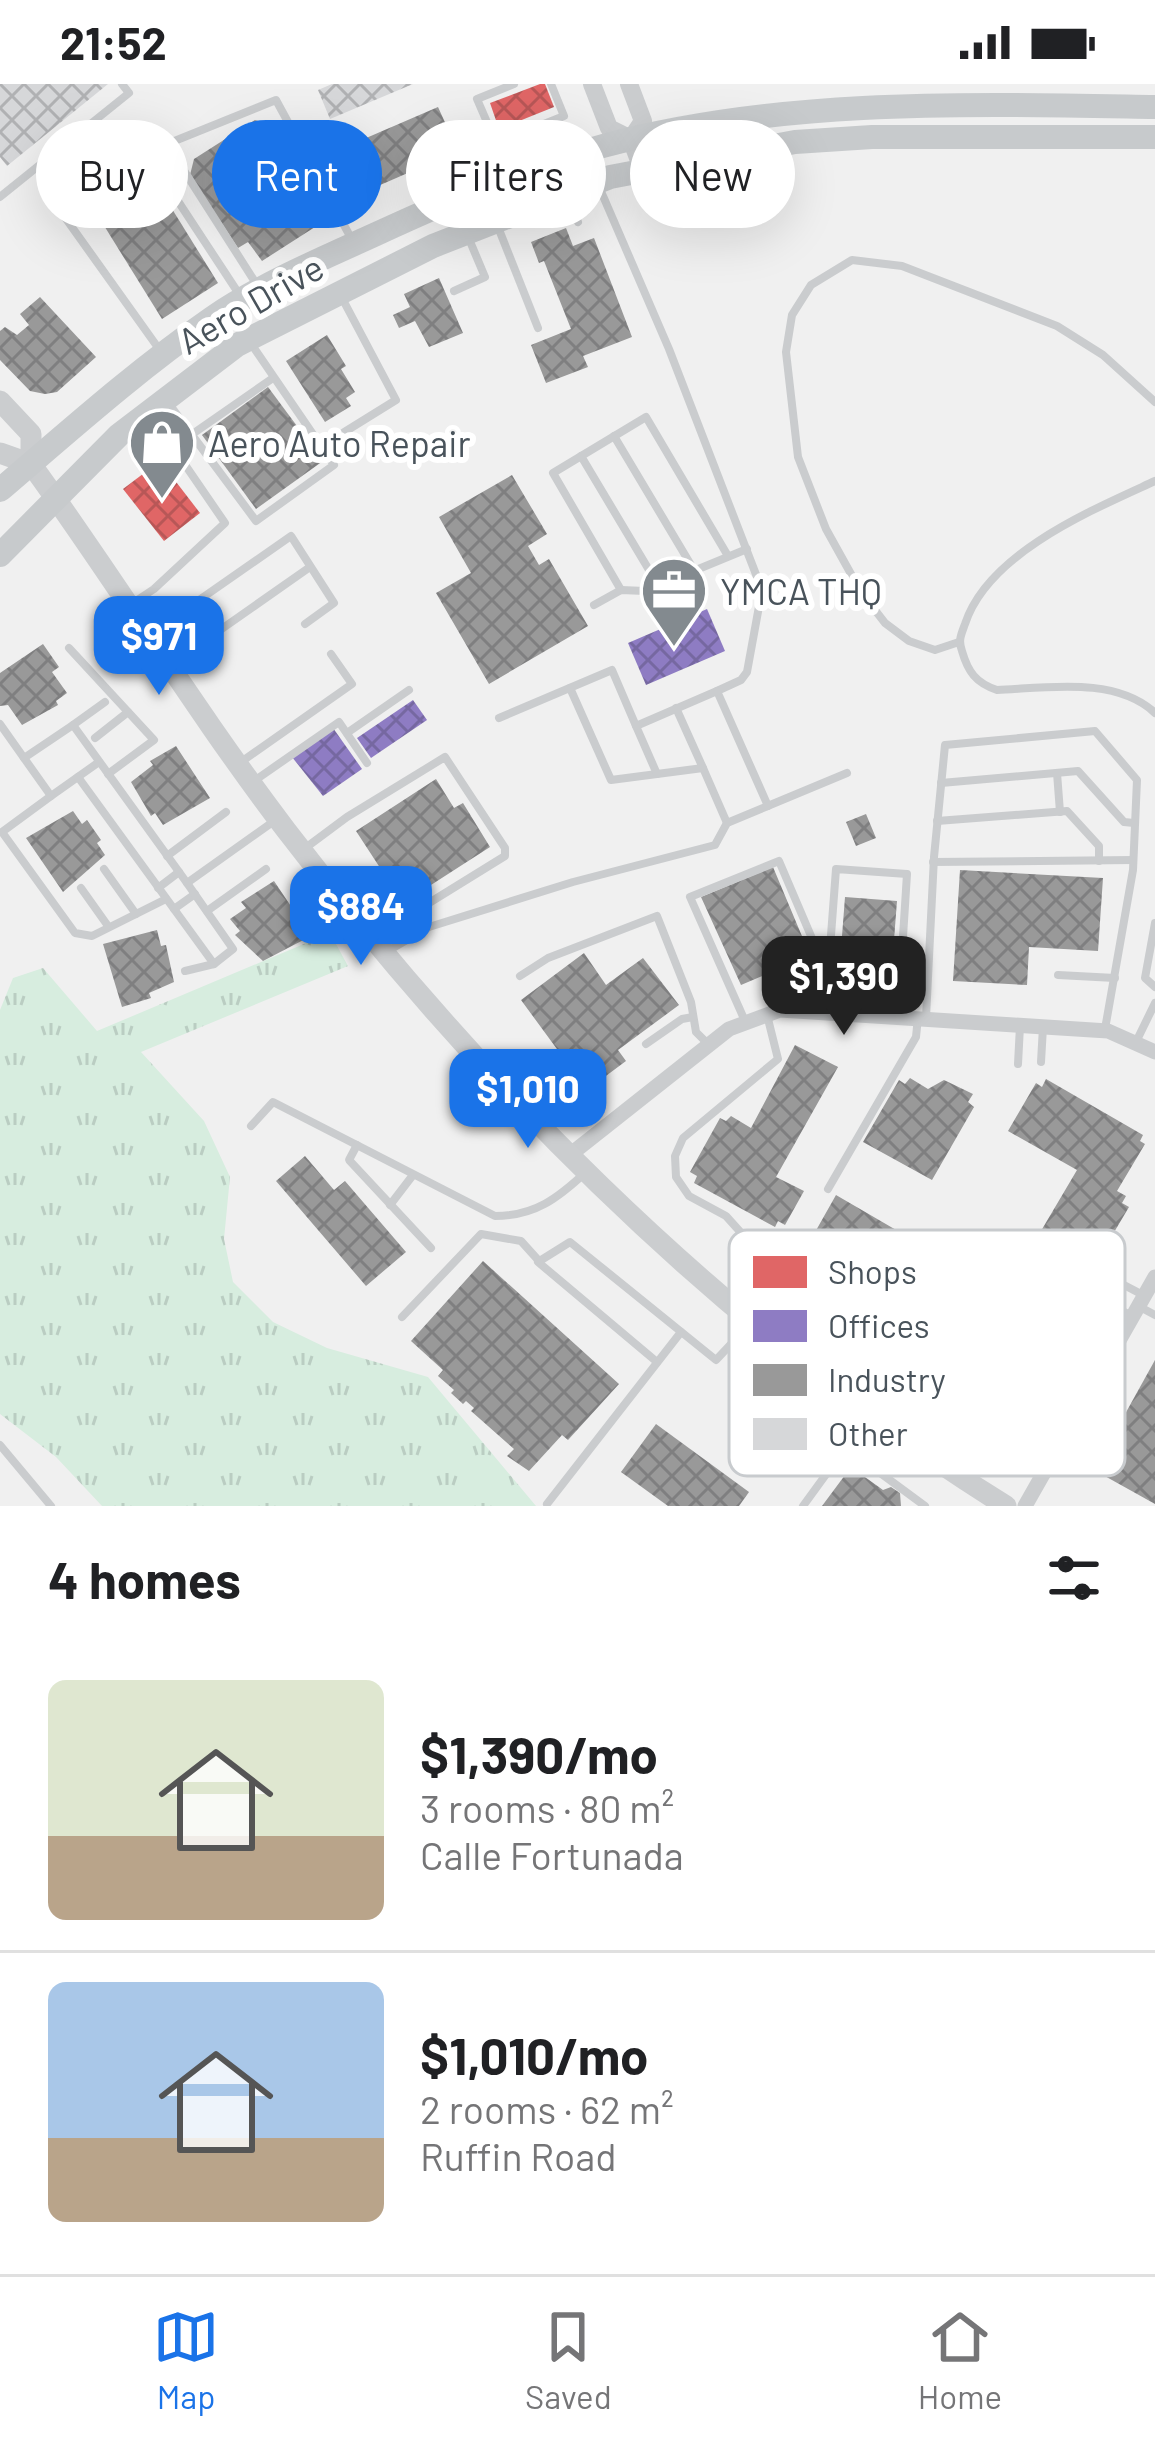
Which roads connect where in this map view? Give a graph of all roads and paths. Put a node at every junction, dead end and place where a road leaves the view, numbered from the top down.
1 (122, 84) edge
2 (514, 84) edge
3 (551, 84) edge
4 (592, 84) edge
5 (629, 84) edge
6 (1146, 99) edge
7 (486, 120) edge
8 (554, 120) edge
9 (644, 120) edge
10 (754, 120) edge
11 (960, 136) junction
12 (1155, 137) edge
13 (630, 138) edge
14 (795, 142) edge
15 (0, 197) edge
16 (606, 203) edge
17 (406, 222) edge
18 (476, 228) edge
19 (498, 228) edge
20 (467, 232) junction
21 (354, 244) junction
22 (454, 291) dead end
23 (339, 292) junction
24 (251, 295) junction
25 (538, 328) dead end
26 (249, 338) junction
27 (164, 355) junction
28 (273, 378) junction
29 (0, 400) edge
30 (1155, 402) edge
31 (157, 405) junction
32 (191, 435) junction
33 (338, 436) dead end
34 (614, 436) junction
35 (0, 453) edge
36 (581, 456) junction
37 (31, 464) junction
38 (1155, 481) edge
39 (0, 490) edge
40 (56, 498) junction
41 (747, 549) junction
42 (0, 555) edge
43 (728, 556) junction
44 (310, 567) junction
45 (694, 570) junction
46 (658, 585) junction
47 (621, 590) junction
48 (130, 605) junction
49 (594, 605) dead end
50 (305, 624) dead end
51 (209, 629) junction
52 (959, 643) junction
53 (69, 648) dead end
54 (331, 654) dead end
55 (168, 660) junction
56 (570, 688) junction
57 (409, 690) dead end
58 (717, 691) junction
59 (105, 702) dead end
60 (676, 708) junction
61 (128, 712) junction
62 (1155, 713) edge
63 (499, 718) dead end
64 (0, 724) edge
65 (73, 725) junction
66 (635, 726) junction
67 (346, 733) junction
68 (95, 738) dead end
69 (24, 758) junction
70 (99, 762) junction
71 (367, 763) dead end
72 (704, 768) junction
73 (246, 772) junction
74 (847, 773) dead end
75 (1058, 773) junction
76 (108, 774) junction
77 (657, 774) junction
78 (78, 777) junction
79 (941, 783) junction
80 (51, 796) junction
81 (768, 806) junction
82 (226, 812) dead end
83 (1060, 812) junction
84 (278, 818) junction
85 (938, 821) junction
86 (728, 823) junction
87 (1134, 823) junction
88 (1, 832) edge
89 (303, 850) junction
90 (167, 856) junction
91 (1133, 860) junction
92 (1099, 861) junction
93 (933, 862) junction
94 (104, 869) dead end
95 (266, 869) dead end
96 (179, 872) junction
97 (187, 883) junction
98 (81, 888) dead end
99 (158, 888) junction
100 (195, 894) junction
101 (166, 899) junction
102 (174, 909) junction
103 (207, 911) junction
104 (136, 914) junction
105 (1155, 923) edge
106 (108, 926) junction
107 (379, 945) junction
108 (214, 964) junction
109 (185, 971) dead end
110 (1058, 975) dead end
111 (520, 976) dead end
112 (1115, 978) junction
113 (1155, 987) edge
114 (1155, 1004) edge
115 (810, 1010) junction
116 (836, 1011) junction
117 (766, 1014) junction
118 (898, 1016) junction
119 (693, 1017) junction
120 (922, 1018) junction
121 (745, 1021) junction
122 (1020, 1025) junction
123 (1043, 1027) junction
124 (1105, 1031) junction
125 (1136, 1042) junction
126 (646, 1045) dead end
127 (709, 1045) junction
128 (1155, 1052) edge
129 (1041, 1062) dead end
130 (1018, 1064) dead end
131 (251, 1126) dead end
132 (357, 1145) junction
133 (579, 1163) junction
134 (412, 1175) junction
135 (828, 1189) dead end
136 (390, 1205) junction
137 (738, 1230) edge
138 (431, 1248) dead end
139 (539, 1262) junction
140 (1155, 1277) edge
141 (1125, 1293) edge
142 (729, 1302) edge
143 (1125, 1303) edge
144 (1138, 1306) junction
145 (1155, 1315) edge
146 (402, 1317) dead end
147 (1125, 1329) edge
148 (681, 1332) junction
149 (729, 1346) edge
150 (657, 1362) junction
151 (0, 1445) edge
152 (825, 1476) edge
153 (884, 1476) edge
154 (963, 1476) edge
155 (1042, 1476) edge
156 (547, 1504) edge
157 (51, 1506) edge
158 (803, 1506) edge
159 (925, 1506) edge
160 (1006, 1506) edge
161 (1025, 1506) edge

1 - 15 lane
2 - 7 lane
3 - 8 lane
4 - 13 street
5 - 9 street
6 - 10 main road, Aero Drive
6 - 11 main road
11 - 12 main road, Aero Drive
11 - 14 main road, Aero Drive
16 - 41 lane
17 - 21 main road, Aero Drive
18 - 20 main road, Aero Drive
19 - 25 lane
20 - 22 lane
20 - 23 main road, Aero Drive
21 - 24 main road, Aero Drive
21 - 24 lane
23 - 26 main road, Aero Drive
23 - 33 lane
24 - 27 main road, Aero Drive
24 - 27 lane
26 - 28 lane
26 - 31 main road, Aero Drive
27 - 37 main road, Aero Drive
28 - 32 lane
28 - 32 lane
29 - 37 main road
30 - 52 lane
31 - 32 lane
31 - 40 main road, Aero Drive
31 - 48 lane
34 - 36 lane
34 - 43 lane
34 - 45 lane
35 - 37 main road
36 - 46 lane
36 - 47 lane
37 - 39 main road, Aero Drive
37 - 40 main road
38 - 52 lane
40 - 42 main road, Aero Drive
40 - 48 main road
41 - 43 lane
41 - 58 lane
43 - 45 lane
44 - 50 lane
44 - 51 lane
44 - 51 lane
45 - 46 lane
46 - 47 lane
47 - 49 lane
48 - 55 main road
51 - 55 lane
52 - 62 lane
53 - 61 lane
54 - 73 lane
55 - 73 main road
56 - 63 lane
56 - 66 lane
56 - 77 lane
57 - 67 lane
58 - 60 lane
58 - 81 lane
59 - 65 lane
60 - 66 lane
60 - 72 lane
61 - 68 lane
61 - 76 lane
64 - 69 lane
65 - 69 lane
65 - 70 lane
66 - 77 lane
67 - 71 lane
67 - 73 lane
69 - 80 lane
70 - 76 lane
70 - 78 lane
72 - 77 lane
72 - 86 lane
73 - 84 main road
74 - 81 lane
75 - 79 lane
75 - 83 lane
75 - 87 lane
76 - 90 lane
78 - 80 lane
78 - 99 lane
79 - 85 lane
79 - 87 lane
80 - 88 lane
81 - 86 lane
82 - 90 lane
83 - 85 lane
83 - 92 lane
84 - 89 main road
84 - 97 lane
85 - 93 lane
86 - 107 lane
87 - 91 lane
88 - 106 lane
89 - 107 main road
89 - 107 lane
90 - 96 lane
91 - 92 lane
91 - 112 lane
92 - 93 lane
93 - 120 lane
94 - 104 lane
95 - 103 lane
96 - 97 lane
96 - 99 lane
97 - 100 lane
98 - 106 lane
99 - 101 lane
100 - 102 lane
100 - 103 lane
101 - 102 lane
101 - 104 lane
102 - 108 lane
103 - 108 lane
104 - 106 lane
105 - 113 lane
107 - 133 main road
108 - 109 lane
110 - 112 lane
111 - 119 lane
112 - 124 lane
114 - 125 lane
115 - 116 street
115 - 117 street
115 - 121 lane
116 - 118 street
116 - 118 lane
117 - 121 street
117 - 137 lane
118 - 120 street
119 - 126 lane
119 - 127 lane
120 - 122 street
120 - 135 lane
121 - 127 street
122 - 123 street
122 - 130 lane
123 - 124 street
123 - 129 lane
124 - 125 street
125 - 128 street
127 - 133 street
131 - 132 lane
132 - 134 lane
132 - 136 lane
133 - 134 lane
133 - 142 main road
134 - 136 lane
136 - 138 lane
139 - 146 lane
139 - 148 lane
139 - 150 lane
140 - 144 street
141 - 144 lane
143 - 144 lane
144 - 145 lane
144 - 147 street
148 - 149 lane
148 - 150 lane
150 - 156 lane
151 - 157 lane
152 - 158 lane
153 - 159 lane
154 - 160 main road
155 - 161 street

